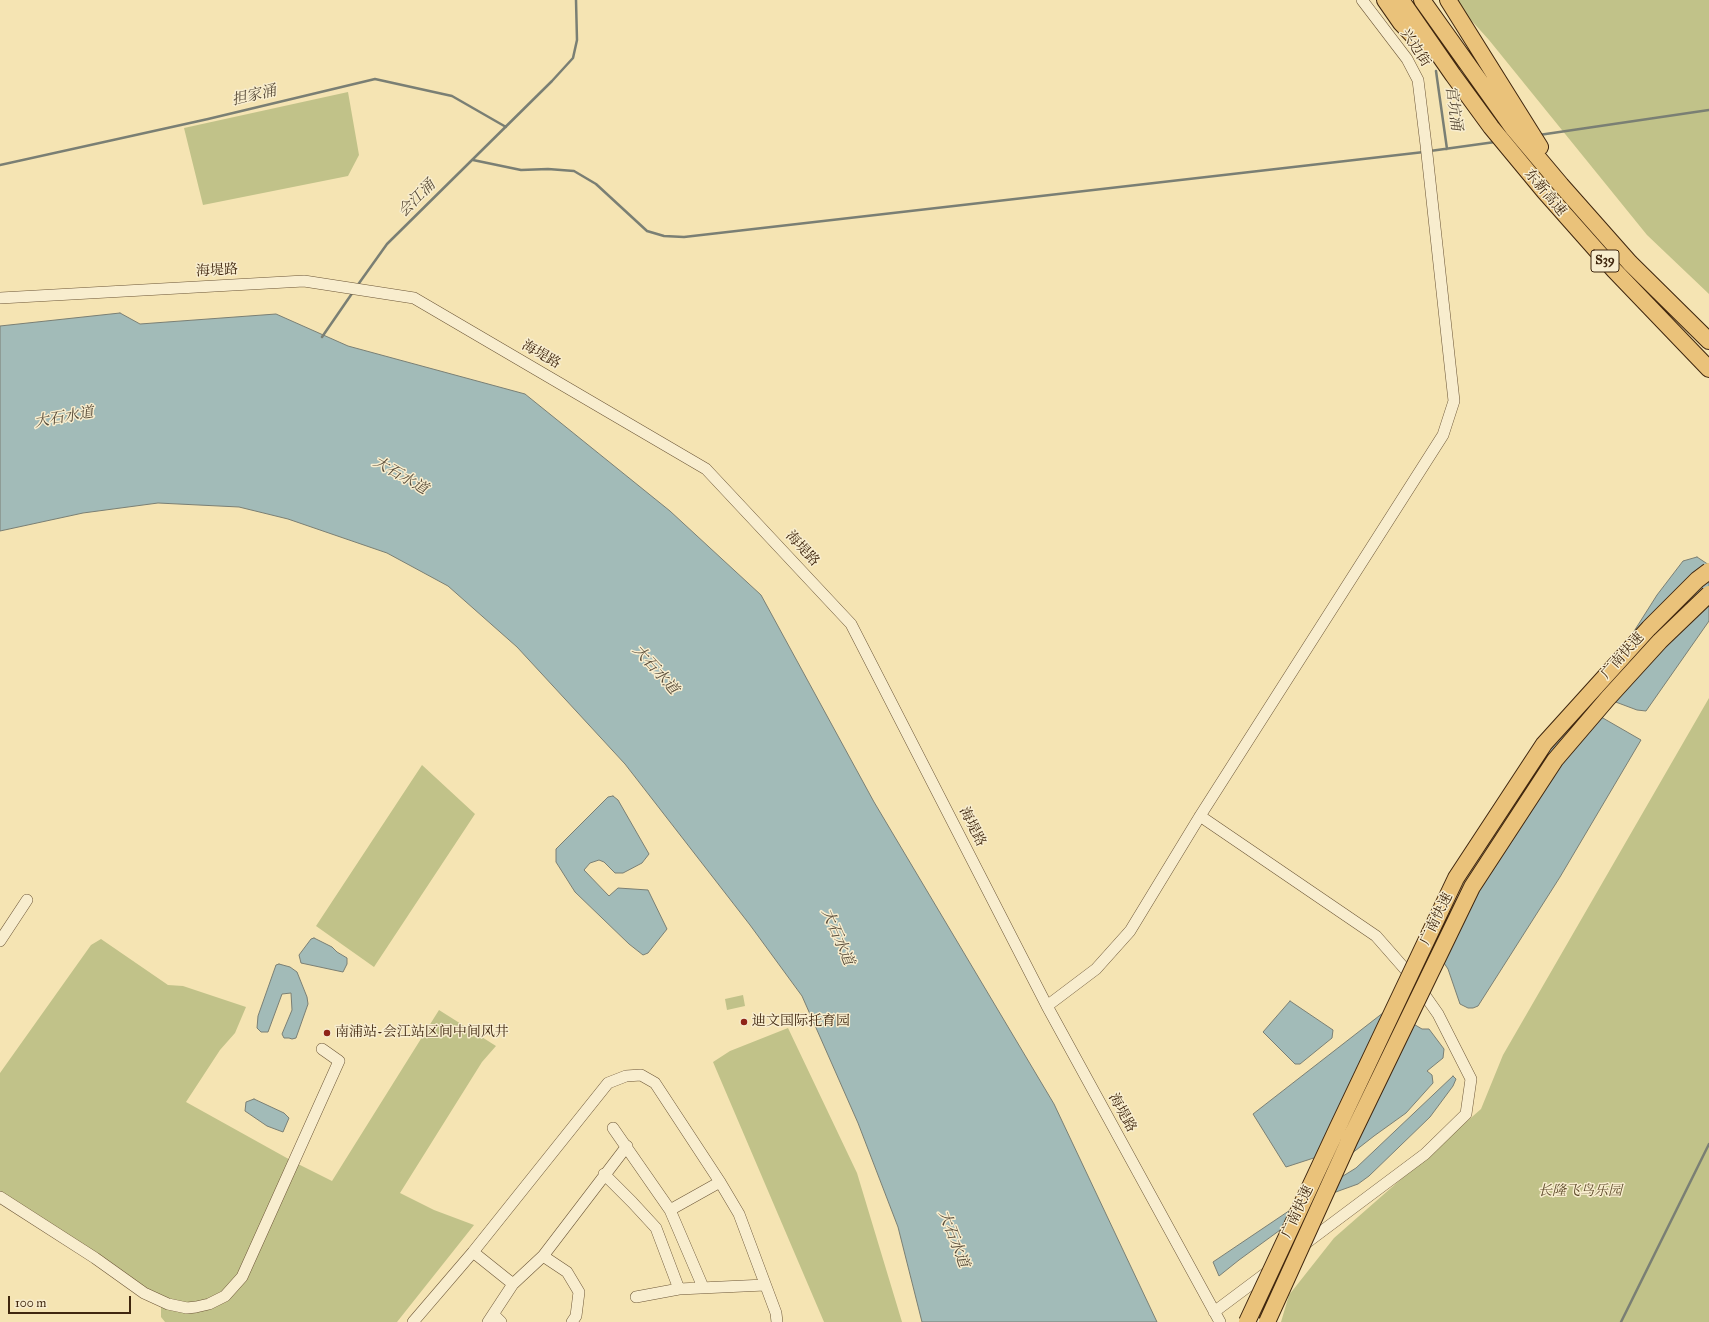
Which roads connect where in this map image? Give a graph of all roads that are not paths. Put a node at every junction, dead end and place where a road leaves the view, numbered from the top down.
1 (1362, 0) edge
2 (1385, 0) edge
3 (1401, 0) edge
4 (1422, 0) edge
5 (1448, 0) edge
6 (1452, 75) junction
7 (1574, 200) junction
8 (0, 298) edge
9 (1709, 341) edge
10 (1709, 369) edge
11 (1709, 571) edge
12 (1709, 594) edge
13 (1200, 816) junction
14 (27, 900) dead end
15 (0, 941) edge
16 (1047, 1006) junction
17 (322, 1049) dead end
18 (613, 1128) dead end
19 (627, 1146) junction
20 (604, 1174) junction
21 (720, 1182) junction
22 (0, 1198) edge
23 (670, 1210) junction
24 (473, 1252) junction
25 (543, 1256) junction
26 (512, 1284) junction
27 (765, 1285) junction
28 (703, 1287) junction
29 (679, 1289) junction
30 (636, 1297) dead end
31 (1217, 1317) edge
32 (494, 1320) edge
33 (413, 1322) edge
34 (572, 1322) edge
35 (777, 1322) edge
36 (1247, 1322) edge
37 (1267, 1322) edge

1 - 13 street, 兴边街
2 - 6 highway
3 - 6 highway, 东新高速 / S39
4 - 7 highway, 东新高速 / S39
5 - 7 highway
6 - 10 highway, 东新高速 / S39
7 - 9 highway, 东新高速 / S39
8 - 16 street, 海堤路
11 - 36 highway, 广南快速, bridge
12 - 37 highway, 广南快速, bridge
13 - 16 street, 兴边街
13 - 31 street
14 - 15 street
16 - 31 street, 海堤路
17 - 22 street
18 - 19 street
19 - 20 street
19 - 23 street
20 - 25 street
20 - 29 street
21 - 23 street
21 - 24 street
21 - 27 street
23 - 28 street
24 - 26 street
24 - 33 street
25 - 26 street
25 - 34 street
26 - 32 street
27 - 28 street
27 - 35 street
28 - 29 street
29 - 30 street

